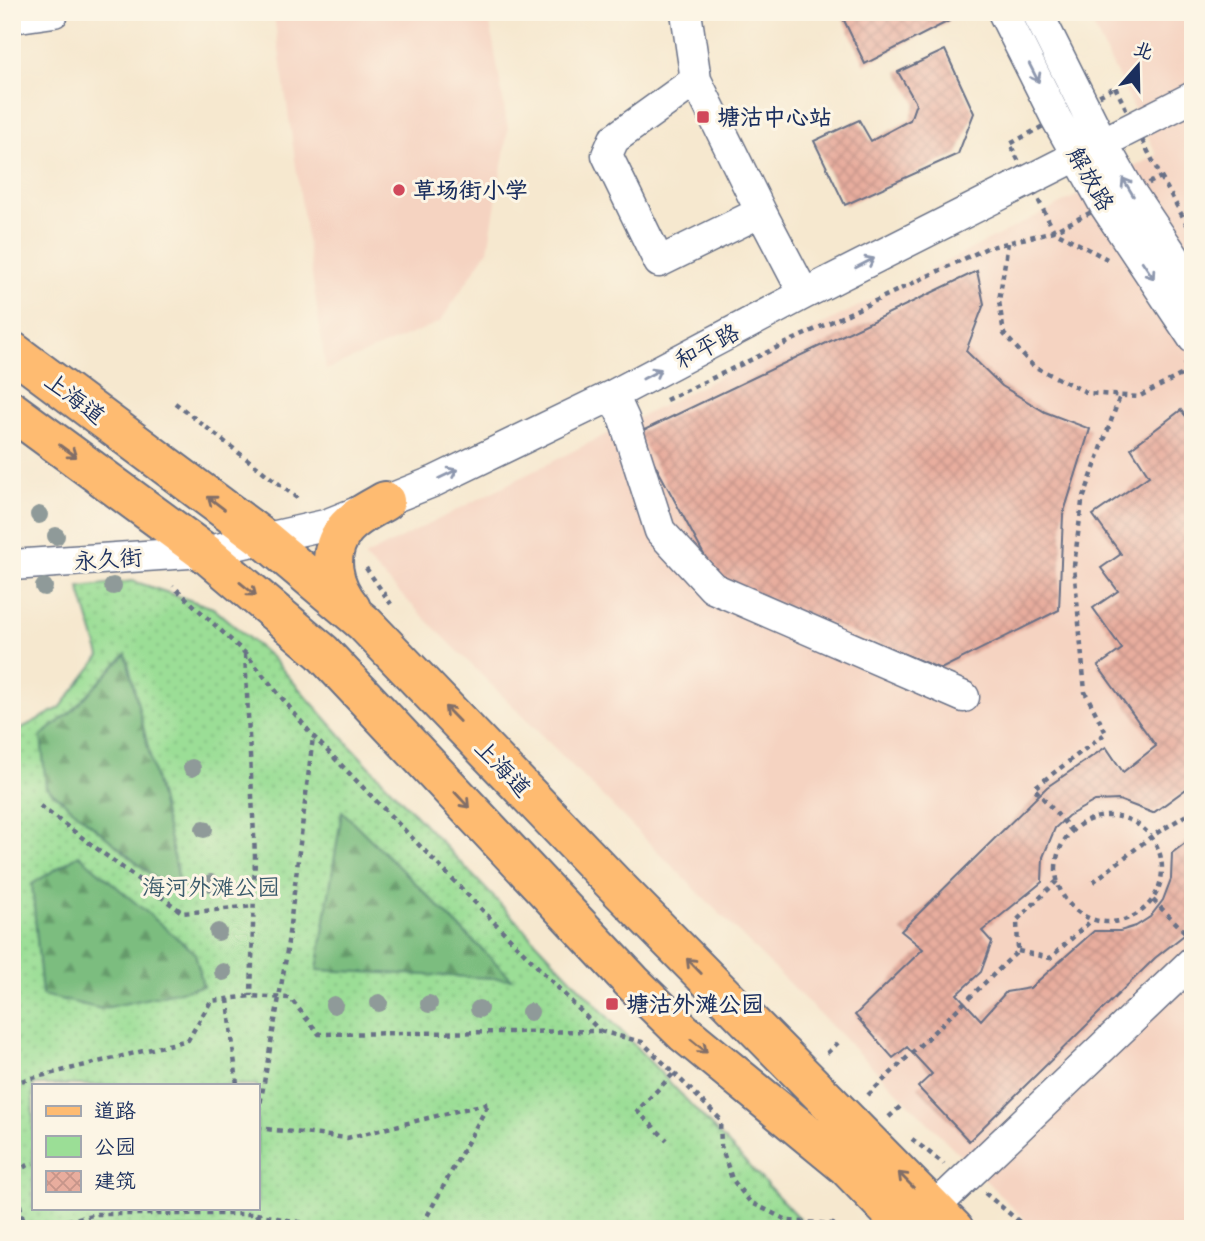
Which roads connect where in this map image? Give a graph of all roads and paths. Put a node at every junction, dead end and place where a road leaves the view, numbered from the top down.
1 (54, 12) edge
2 (686, 12) edge
3 (1003, 12) edge
4 (1037, 12) edge
5 (12, 18) edge
6 (696, 80) junction
7 (1193, 97) edge
8 (1081, 143) junction
9 (1161, 177) dead end
10 (761, 212) junction
11 (1054, 231) dead end
12 (1193, 234) edge
13 (1008, 243) junction
14 (1193, 285) edge
15 (804, 294) junction
16 (1193, 338) edge
17 (12, 351) edge
18 (1189, 371) dead end
19 (1120, 396) junction
20 (175, 403) dead end
21 (619, 407) junction
22 (12, 411) edge
23 (297, 498) dead end
24 (385, 500) junction
25 (263, 538) junction
26 (204, 552) junction
27 (12, 565) edge
28 (364, 566) dead end
29 (173, 586) dead end
30 (380, 617) junction
31 (245, 653) junction
32 (964, 697) dead end
33 (313, 736) junction
34 (40, 806) dead end
35 (1193, 811) edge
36 (1072, 831) junction
37 (1152, 836) junction
38 (1057, 881) junction
39 (1093, 882) dead end
40 (1153, 900) junction
41 (254, 906) junction
42 (1092, 920) junction
43 (1193, 940) edge
44 (1018, 951) junction
45 (1193, 961) edge
46 (251, 996) junction
47 (279, 998) junction
48 (228, 999) junction
49 (600, 1031) junction
50 (840, 1041) dead end
51 (817, 1044) dead end
52 (827, 1053) junction
53 (835, 1062) dead end
54 (674, 1073) junction
55 (12, 1083) edge
56 (237, 1084) edge
57 (860, 1087) dead end
58 (868, 1095) junction
59 (875, 1102) dead end
60 (903, 1104) dead end
61 (882, 1110) dead end
62 (259, 1111) edge
63 (889, 1117) junction
64 (897, 1125) dead end
65 (259, 1128) edge
66 (906, 1133) dead end
67 (667, 1140) dead end
68 (32, 1163) edge
69 (965, 1178) junction
70 (240, 1211) edge
71 (256, 1214) junction
72 (932, 1222) edge
73 (27, 1229) edge
74 (266, 1229) edge
75 (336, 1229) edge
76 (420, 1229) edge
77 (837, 1229) edge
78 (1028, 1229) edge

1 - 5 street
2 - 6 street
3 -> 8 street, 解放路
4 - 8 street, 解放路
6 - 10 street
6 - 10 street
7 - 8 street
14 -> 8 street, 解放路
15 -> 8 street, 和平路
8 -> 16 street, 解放路
9 - 12 path
10 - 15 street
11 - 13 path
13 - 19 path
13 - 21 path
21 -> 15 street, 和平路
25 -> 17 main road, 上海道
18 - 19 path
19 - 36 path
20 - 23 path
24 -> 21 street, 和平路
21 - 32 street
22 -> 26 main road, 上海道
24 - 25 street, 和平路
24 - 30 main road
25 - 26 street, 和平路
25 - 30 main road, 上海道
26 - 27 street, 永久街
26 -> 72 main road, 上海道
28 - 30 path
29 - 31 path
72 -> 30 main road, 上海道
31 - 33 path
31 - 41 path
33 - 47 path
33 - 49 path
34 - 41 path
35 - 37 path
36 - 37 path
36 - 38 path
37 - 39 path
37 - 40 path
38 - 42 path
38 - 44 path
40 - 42 path
40 - 43 path
41 - 46 path
42 - 44 path
44 - 58 path
45 - 69 street
46 - 47 path
46 - 48 path
47 - 49 path
47 - 62 path
48 - 55 path
48 - 56 path
49 - 54 path
50 - 52 path
51 - 52 path
52 - 53 path
54 - 67 path
54 - 77 path
57 - 58 path
58 - 59 path
60 - 63 path
61 - 63 path
63 - 64 path
65 - 76 path
66 - 69 path
68 - 73 path
69 - 72 street
69 - 78 path
70 - 71 path
70 - 73 path
71 - 74 path
71 - 75 path

